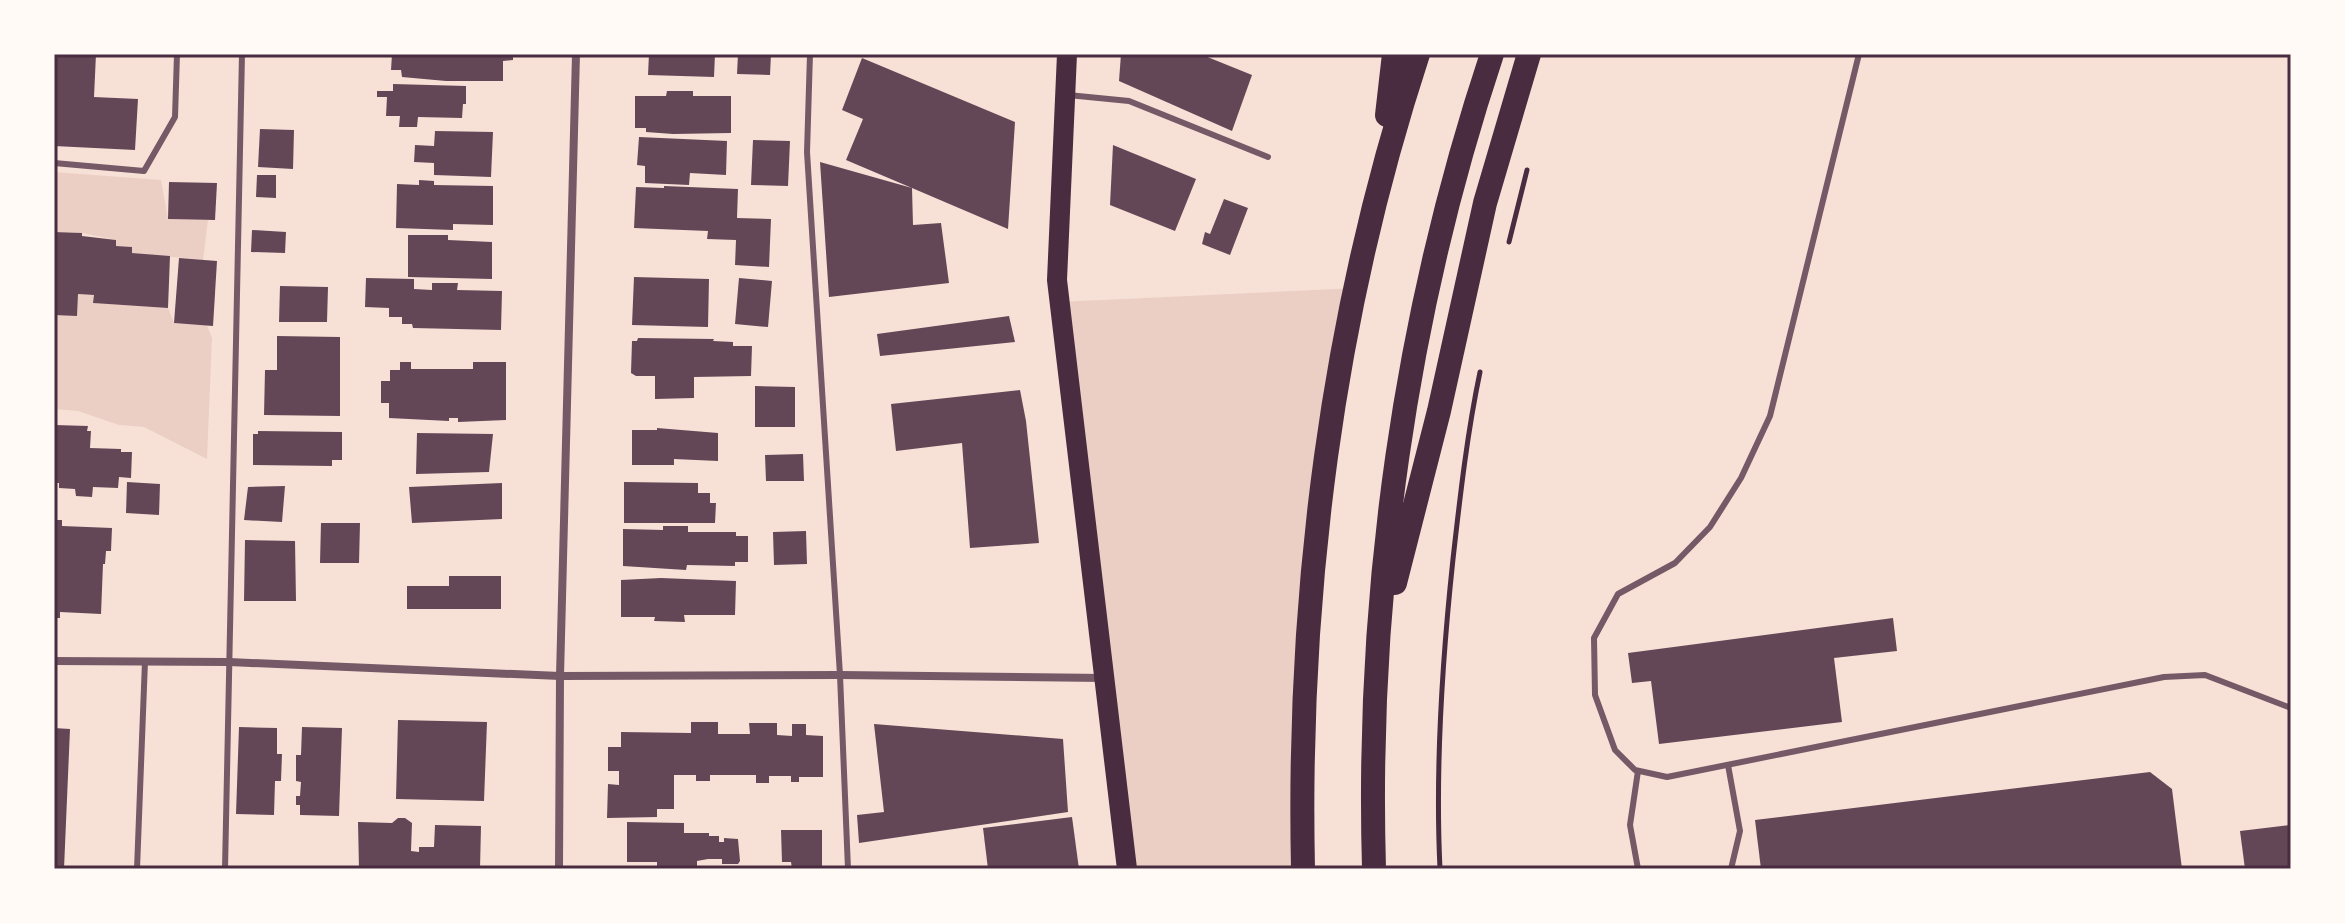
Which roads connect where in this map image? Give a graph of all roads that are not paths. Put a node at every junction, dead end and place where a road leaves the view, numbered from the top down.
1 (177, 54) edge
2 (242, 54) edge
3 (576, 54) edge
4 (810, 54) edge
5 (1067, 54) edge
6 (1394, 54) edge
7 (1418, 54) edge
8 (1492, 54) edge
9 (1529, 54) edge
10 (1859, 54) edge
11 (1065, 94) junction
12 (1268, 157) dead end
13 (54, 163) edge
14 (1378, 194) junction
15 (1377, 655) junction
16 (54, 661) edge
17 (145, 661) junction
18 (229, 662) junction
19 (840, 675) junction
20 (560, 676) junction
21 (1106, 678) junction
22 (2291, 708) edge
23 (1728, 765) junction
24 (1638, 771) junction
25 (137, 869) edge
26 (225, 869) edge
27 (559, 869) edge
28 (848, 869) edge
29 (1127, 869) edge
30 (1303, 869) edge
31 (1374, 869) edge
32 (1638, 869) edge
33 (1731, 869) edge

1 - 13 lane
2 - 18 lane
3 - 20 street
4 - 19 lane
5 - 11 main road
6 - 14 highway
7 - 14 highway
8 - 15 highway
9 - 15 highway
10 - 24 lane
11 - 12 lane
11 - 21 main road
14 - 30 highway
15 - 31 highway
16 - 17 street
17 - 18 street
17 - 25 lane
18 - 20 street
18 - 26 lane
19 - 20 street
19 - 21 street
19 - 28 lane
20 - 27 street
21 - 29 main road
22 - 23 lane
23 - 24 lane
23 - 33 lane
24 - 32 lane

